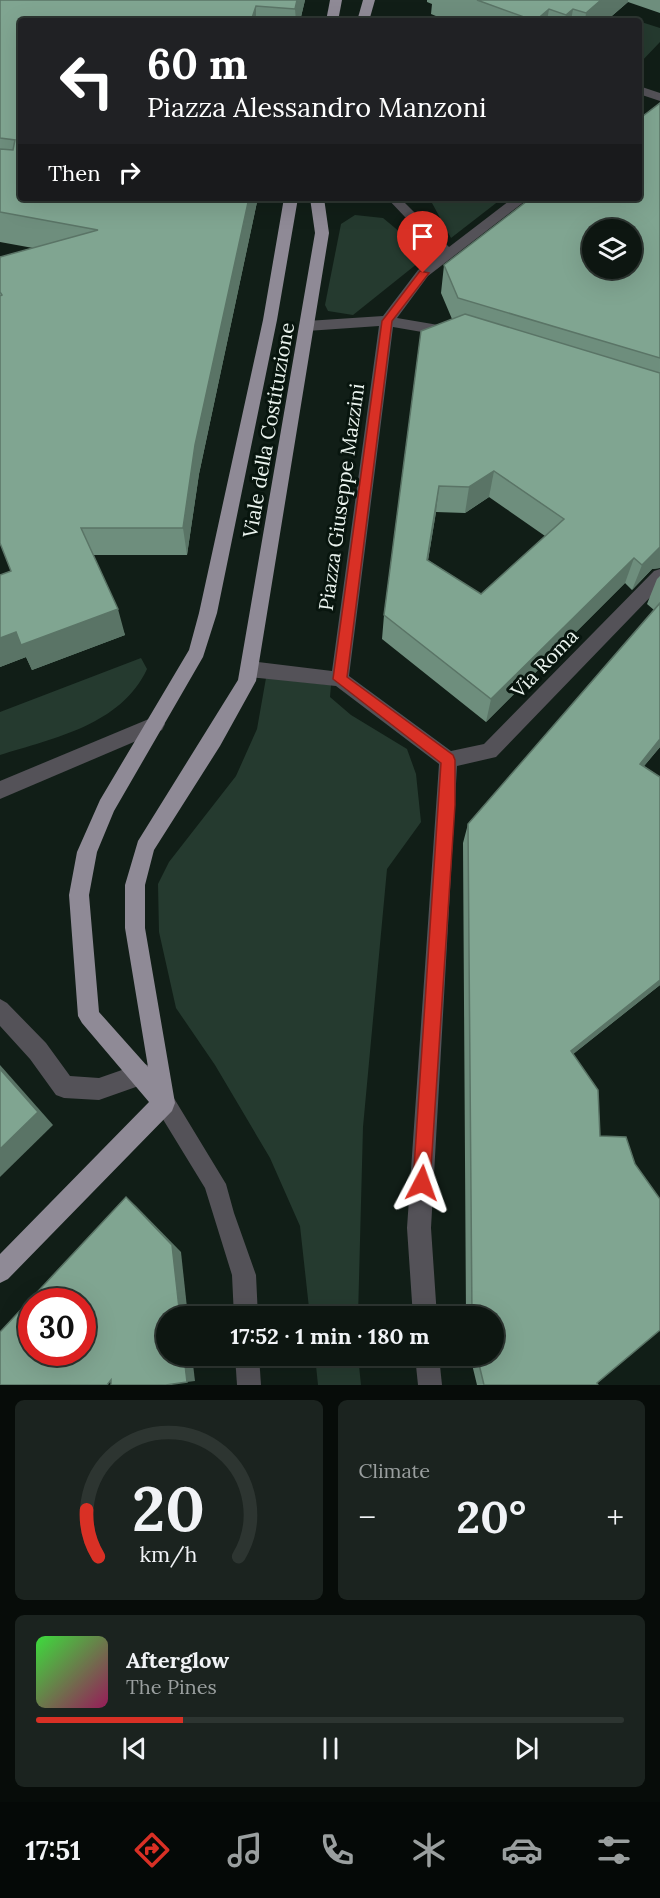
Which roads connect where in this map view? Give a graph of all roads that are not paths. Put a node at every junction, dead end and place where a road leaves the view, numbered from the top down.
1 (336, 0) edge
2 (369, 0) edge
3 (333, 18) edge
4 (365, 18) edge
5 (642, 91) edge
6 (660, 97) edge
7 (290, 201) edge
8 (318, 201) edge
9 (396, 201) edge
10 (518, 201) edge
11 (447, 253) junction
12 (387, 321) junction
13 (307, 326) junction
14 (462, 334) edge
15 (660, 576) edge
16 (249, 669) junction
17 (340, 679) junction
18 (156, 724) junction
19 (448, 760) junction
20 (0, 790) edge
21 (0, 1010) edge
22 (142, 1074) junction
23 (164, 1103) junction
24 (0, 1271) edge
25 (245, 1306) edge
26 (424, 1306) edge
27 (248, 1366) edge
28 (249, 1385) edge

1 - 3 main road
2 - 4 main road
5 - 6 street
7 - 18 main road, Viale della Costituzione
8 - 13 main road, Viale della Costituzione
9 - 11 street
10 - 11 street, Piazza Giuseppe Mazzini
11 - 12 street, Piazza Giuseppe Mazzini
12 - 13 street
12 - 14 street
12 - 17 street, Piazza Giuseppe Mazzini
13 - 16 main road, Viale della Costituzione
15 - 19 street, Via Roma
16 - 17 street
16 - 23 main road, Viale della Costituzione
17 - 19 street
18 - 20 street
18 - 22 main road, Viale della Costituzione
19 - 26 street
21 - 22 street
22 - 23 main road, Viale della Costituzione
23 - 24 main road
23 - 25 street
27 - 28 street

